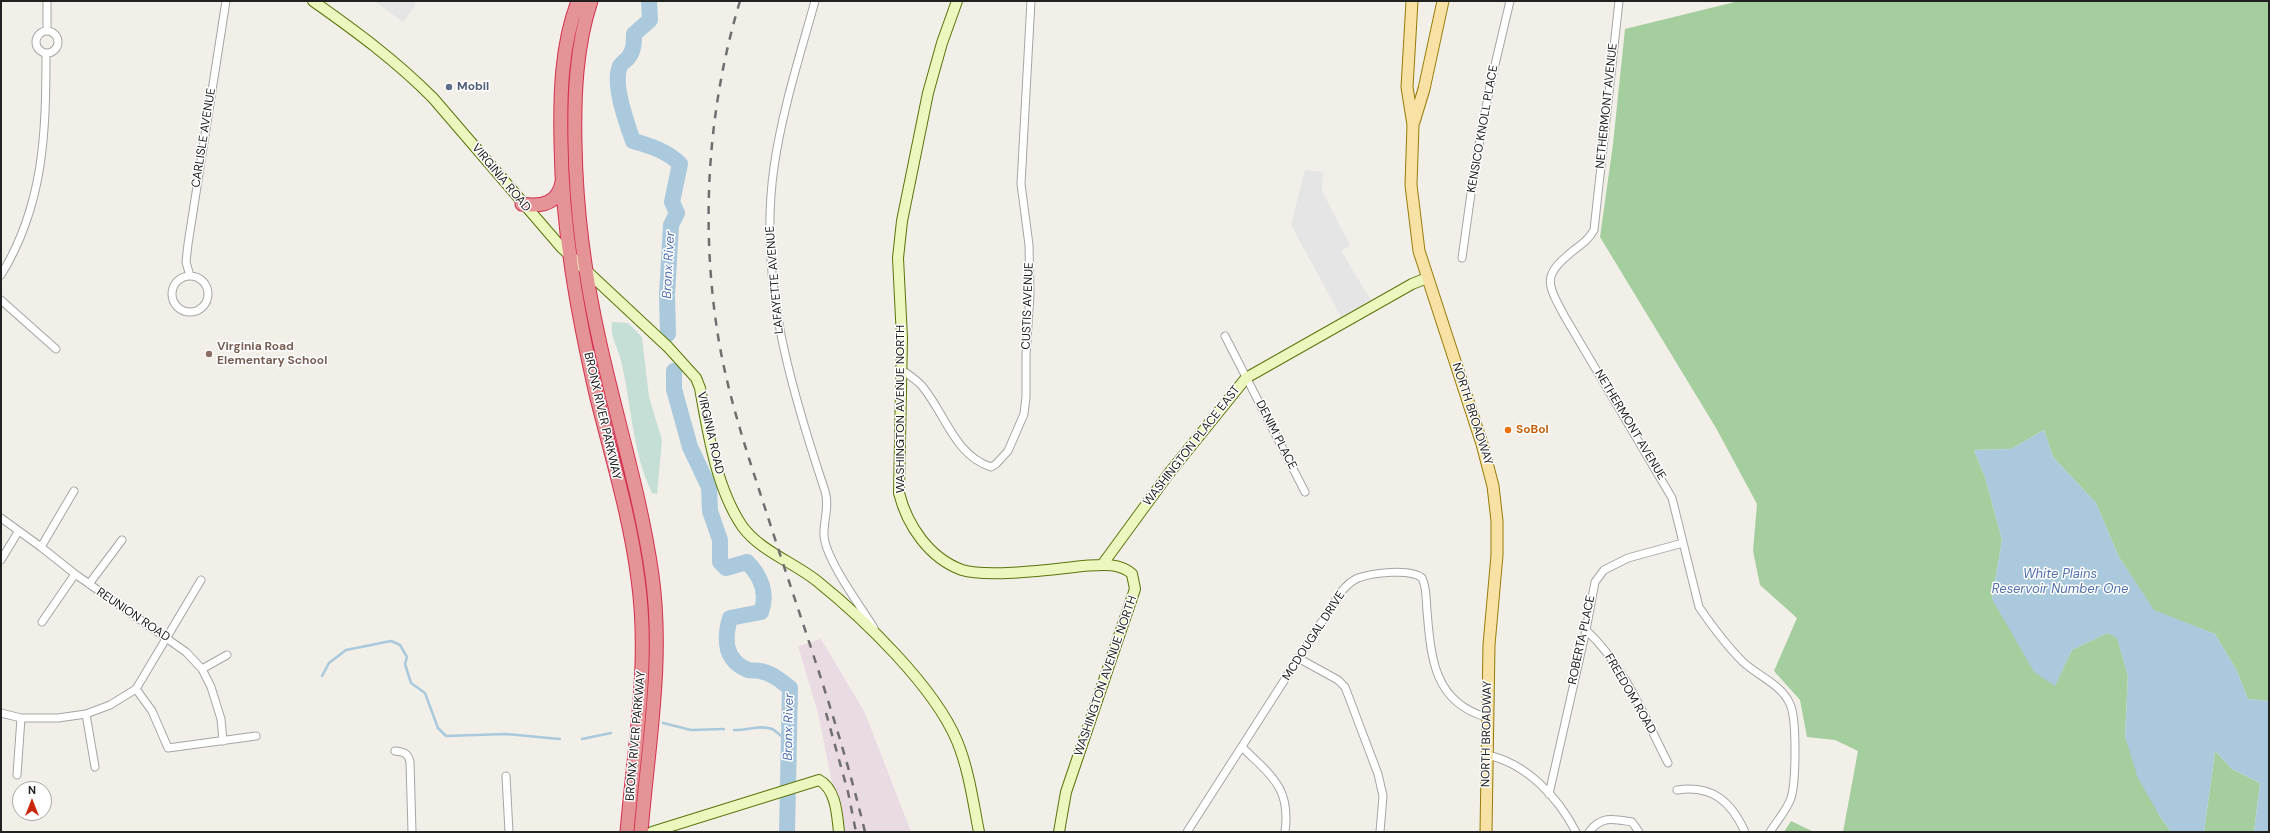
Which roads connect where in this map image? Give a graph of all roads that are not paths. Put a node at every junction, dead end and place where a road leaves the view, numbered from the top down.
1 (47, 1) edge
2 (226, 1) edge
3 (313, 1) edge
4 (578, 1) edge
5 (591, 1) edge
6 (815, 1) edge
7 (957, 1) edge
8 (1031, 1) edge
9 (1412, 1) edge
10 (1442, 1) edge
11 (1510, 1) edge
12 (1619, 1) edge
13 (47, 31) junction
14 (46, 53) junction
15 (1413, 125) junction
16 (562, 179) junction
17 (522, 204) junction
18 (570, 257) junction
19 (1462, 258) dead end
20 (586, 268) junction
21 (1, 275) edge
22 (190, 276) junction
23 (1427, 278) junction
24 (1, 300) edge
25 (1225, 336) dead end
26 (56, 349) dead end
27 (902, 370) junction
28 (1246, 378) junction
29 (74, 491) dead end
30 (1305, 492) dead end
31 (1, 518) edge
32 (18, 532) junction
33 (122, 540) dead end
34 (1683, 544) junction
35 (41, 546) junction
36 (1, 560) edge
37 (1102, 565) junction
38 (75, 574) junction
39 (201, 580) dead end
40 (89, 584) junction
41 (42, 622) dead end
42 (1586, 630) junction
43 (168, 638) junction
44 (880, 638) junction
45 (228, 655) dead end
46 (1298, 658) junction
47 (202, 669) junction
48 (136, 690) junction
49 (1, 713) edge
50 (86, 714) junction
51 (1486, 717) junction
52 (21, 718) junction
53 (256, 736) dead end
54 (223, 741) junction
55 (1242, 747) junction
56 (395, 751) dead end
57 (1487, 755) junction
58 (1668, 763) dead end
59 (96, 767) dead end
60 (17, 775) dead end
61 (506, 776) dead end
62 (1677, 790) dead end
63 (1549, 794) junction
64 (412, 832) edge
65 (509, 832) edge
66 (627, 832) edge
67 (641, 832) edge
68 (652, 832) edge
69 (839, 832) edge
70 (979, 832) edge
71 (1059, 832) edge
72 (1187, 832) edge
73 (1285, 832) edge
74 (1380, 832) edge
75 (1486, 832) edge
76 (1576, 832) edge
77 (1589, 832) edge
78 (1639, 832) edge
79 (1745, 832) edge
80 (1770, 832) edge

1 - 13 street
2 - 22 street, CARLISLE AVENUE
3 - 17 street, VIRGINIA ROAD
4 - 16 highway, BRONX RIVER PARKWAY
5 - 20 highway, BRONX RIVER PARKWAY
6 - 44 street, LAFAYETTE AVENUE
7 - 27 street, WASHINGTON AVENUE NORTH
8 - 27 street, CUSTIS AVENUE
9 - 15 main road, NORTH BROADWAY
10 - 15 main road
11 - 19 street, KENSICO KNOLL PLACE
12 - 34 street, NETHERMONT AVENUE
13 - 14 street
13 - 14 street
14 - 21 street
15 - 23 main road, NORTH BROADWAY
16 - 17 highway
16 - 18 highway, BRONX RIVER PARKWAY
17 - 18 street, VIRGINIA ROAD
18 - 20 street, VIRGINIA ROAD
18 - 66 highway, BRONX RIVER PARKWAY
20 - 44 street, VIRGINIA ROAD
20 - 67 highway, BRONX RIVER PARKWAY
22 - 22 street
23 - 28 street, WASHINGTON PLACE EAST
23 - 51 main road, NORTH BROADWAY
24 - 26 street
25 - 28 street, DENIM PLACE
27 - 37 street, WASHINGTON AVENUE NORTH
28 - 30 street, DENIM PLACE
28 - 37 street, WASHINGTON PLACE EAST
29 - 35 street
31 - 32 street, REUNION ROAD
32 - 35 street, REUNION ROAD
32 - 36 street
33 - 40 street
34 - 42 street, ROBERTA PLACE
34 - 80 street, NETHERMONT AVENUE
35 - 38 street, REUNION ROAD
37 - 71 street, WASHINGTON AVENUE NORTH
38 - 40 street, REUNION ROAD
38 - 41 street
39 - 43 street
40 - 43 street, REUNION ROAD
42 - 58 street, FREEDOM ROAD
42 - 63 street, ROBERTA PLACE
43 - 47 street, REUNION ROAD
43 - 48 street
44 - 70 street, VIRGINIA ROAD
45 - 47 street
46 - 51 street, MCDOUGAL DRIVE
46 - 55 street, MCDOUGAL DRIVE
46 - 74 street
47 - 54 street, REUNION ROAD
48 - 50 street
48 - 54 street
49 - 52 street
50 - 52 street
50 - 59 street
51 - 57 main road, NORTH BROADWAY
52 - 60 street
53 - 54 street
55 - 72 street, MCDOUGAL DRIVE
55 - 73 street
56 - 64 street
57 - 63 street
57 - 75 main road, NORTH BROADWAY
61 - 65 street
62 - 79 street
63 - 76 street
68 - 69 street
77 - 78 street

